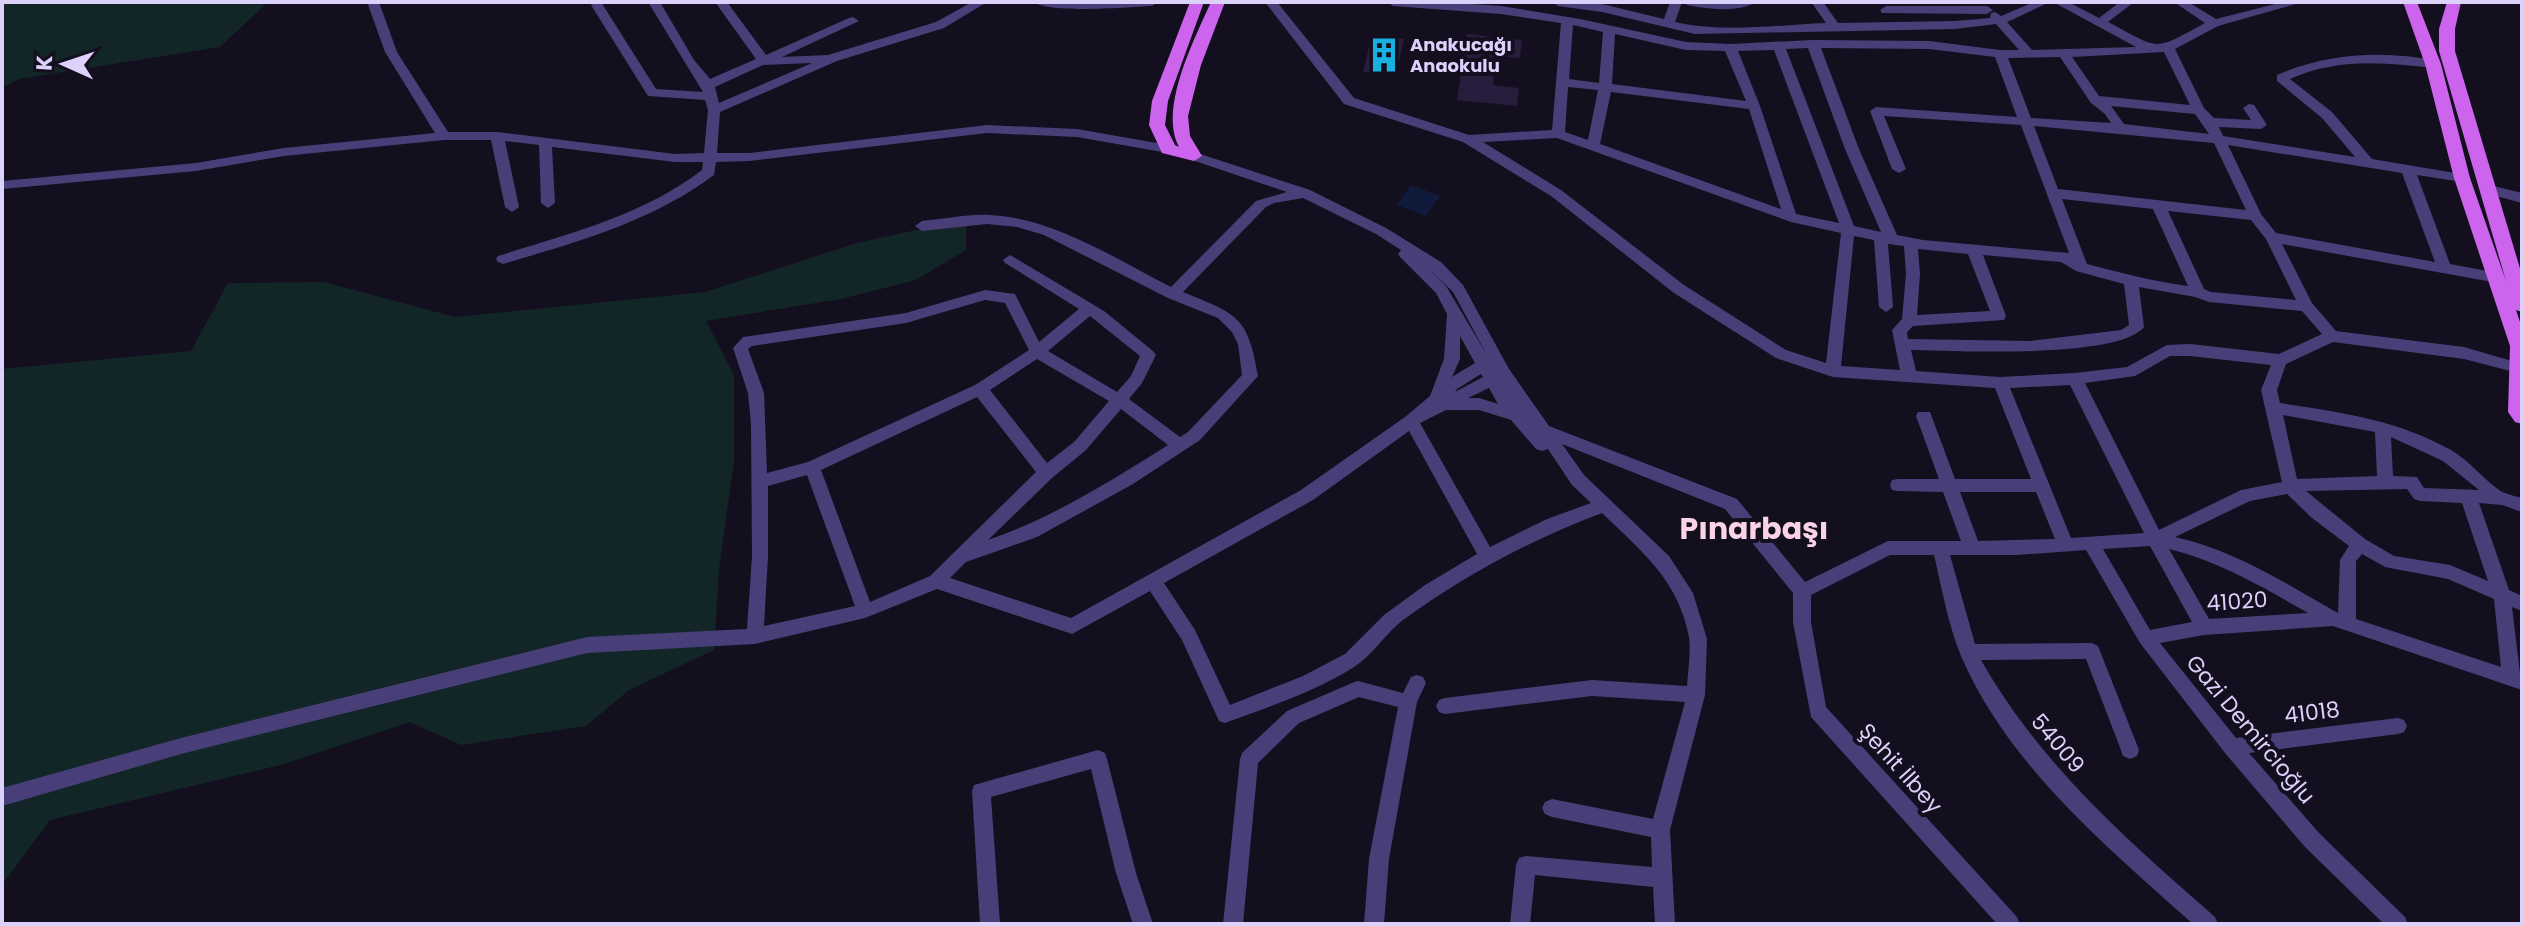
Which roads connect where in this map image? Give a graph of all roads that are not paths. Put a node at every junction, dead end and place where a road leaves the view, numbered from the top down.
1 (373, 2) edge
2 (654, 2) edge
3 (721, 2) edge
4 (981, 2) edge
5 (1039, 2) edge
6 (1152, 2) edge
7 (1197, 2) edge
8 (1218, 2) edge
9 (1271, 2) edge
10 (1393, 2) edge
11 (1558, 2) edge
12 (1676, 2) edge
13 (1691, 2) edge
14 (1743, 2) edge
15 (1817, 2) edge
16 (1974, 2) edge
17 (2044, 2) edge
18 (2059, 2) edge
19 (2128, 2) edge
20 (2180, 2) edge
21 (2297, 2) edge
22 (2410, 2) edge
23 (2454, 2) edge
24 (597, 5) dead end
25 (1603, 5) edge
26 (1520, 8) edge
27 (1886, 10) dead end
28 (1987, 10) junction
29 (2002, 20) junction
30 (853, 21) dead end
31 (1567, 21) junction
32 (2099, 23) junction
33 (2214, 23) junction
34 (1668, 25) junction
35 (1602, 28) junction
36 (1836, 28) junction
37 (1813, 44) junction
38 (1779, 46) junction
39 (1730, 48) junction
40 (2168, 48) junction
41 (2151, 50) junction
42 (2063, 52) junction
43 (2028, 53) junction
44 (2000, 54) junction
45 (833, 58) junction
46 (765, 62) junction
47 (2433, 64) junction
48 (1562, 82) junction
49 (1605, 88) junction
50 (710, 91) junction
51 (2095, 100) junction
52 (1754, 106) junction
53 (2249, 108) dead end
54 (714, 110) junction
55 (2199, 110) junction
56 (2209, 122) junction
57 (2027, 124) junction
58 (2120, 128) junction
59 (1558, 134) junction
60 (444, 136) junction
61 (497, 136) junction
62 (1468, 139) junction
63 (2217, 139) junction
64 (545, 142) junction
65 (1593, 147) junction
66 (1168, 149) junction
67 (1194, 156) junction
68 (708, 157) junction
69 (2368, 163) junction
70 (1899, 169) dead end
71 (2408, 170) junction
72 (2462, 178) junction
73 (2, 185) edge
74 (2490, 190) junction
75 (1305, 193) junction
76 (2051, 193) junction
77 (2522, 198) edge
78 (548, 203) dead end
79 (2158, 204) junction
80 (512, 207) dead end
81 (1790, 216) junction
82 (2255, 216) junction
83 (922, 226) dead end
84 (1848, 229) junction
85 (1381, 231) junction
86 (2272, 237) junction
87 (1887, 239) junction
88 (1911, 243) junction
89 (1974, 251) junction
90 (503, 259) dead end
91 (1010, 260) dead end
92 (2444, 266) junction
93 (2081, 267) junction
94 (2131, 278) junction
95 (2498, 278) junction
96 (2198, 292) junction
97 (1173, 294) junction
98 (2522, 305) edge
99 (2306, 306) junction
100 (1886, 307) dead end
101 (1089, 309) junction
102 (1453, 311) junction
103 (1909, 321) junction
104 (2332, 336) junction
105 (1902, 344) junction
106 (1037, 352) junction
107 (1489, 360) junction
108 (2280, 360) junction
109 (2520, 369) junction
110 (1833, 371) junction
111 (1498, 376) junction
112 (1909, 376) junction
113 (2075, 379) junction
114 (2000, 383) junction
115 (980, 389) junction
116 (1121, 401) junction
117 (1435, 404) junction
118 (2273, 408) junction
119 (1517, 415) junction
120 (1924, 416) dead end
121 (2522, 417) edge
122 (1411, 421) junction
123 (2383, 427) junction
124 (1542, 429) junction
125 (1179, 445) junction
126 (812, 467) junction
127 (1046, 473) junction
128 (1578, 480) junction
129 (759, 482) junction
130 (2385, 483) junction
131 (1898, 485) dead end
132 (1950, 486) junction
133 (2043, 486) junction
134 (2291, 487) junction
135 (2468, 496) junction
136 (2497, 498) junction
137 (1604, 505) junction
138 (2522, 505) edge
139 (2155, 539) junction
140 (2091, 544) junction
141 (2359, 544) junction
142 (2066, 545) junction
143 (1940, 547) junction
144 (1972, 548) junction
145 (1487, 556) junction
146 (956, 559) junction
147 (936, 581) junction
148 (1153, 581) junction
149 (1802, 591) junction
150 (2502, 596) junction
151 (2522, 604) edge
152 (865, 611) junction
153 (2340, 621) junction
154 (2204, 627) junction
155 (755, 636) junction
156 (2146, 638) junction
157 (1970, 652) junction
158 (2516, 680) edge
159 (1417, 683) dead end
160 (1696, 695) junction
161 (1408, 702) junction
162 (1445, 706) dead end
163 (2398, 726) dead end
164 (2232, 747) junction
165 (2130, 750) dead end
166 (2, 797) edge
167 (1552, 808) dead end
168 (1660, 830) junction
169 (1662, 878) junction
170 (990, 924) edge
171 (1143, 924) edge
172 (1233, 924) edge
173 (1374, 924) edge
174 (1520, 924) edge
175 (1665, 924) edge
176 (2010, 924) edge
177 (2208, 924) edge
178 (2396, 924) edge

1 - 60 street
2 - 50 street
3 - 46 street
4 - 45 street
5 - 6 street
7 - 66 main road
8 - 67 main road
9 - 62 street
10 - 26 street
11 - 25 street
12 - 34 street
13 - 14 street
15 - 36 street
16 - 28 street
17 - 29 street
18 - 32 street
19 - 32 street
20 - 33 street
21 - 33 street
22 - 47 main road
23 - 74 main road
24 - 50 street
25 - 34 street
25 - 35 street
26 - 31 street
27 - 28 street
28 - 29 street
29 - 36 street
29 - 43 street
30 - 46 street
31 - 35 street
31 - 48 street
32 - 41 street
33 - 40 street
34 - 36 street
35 - 39 street
35 - 49 street
37 - 38 street
37 - 44 street
37 - 87 street
38 - 39 street
38 - 84 street
39 - 52 street
40 - 41 street
40 - 55 street
41 - 42 street
42 - 43 street
42 - 51 street
43 - 44 street
44 - 57 street
45 - 46 street
45 - 54 street
46 - 50 street
47 - 69 street
47 - 72 main road
48 - 49 street
48 - 59 street
49 - 52 street
49 - 65 street
50 - 54 street
51 - 55 street
51 - 58 street
52 - 81 street
53 - 56 street
54 - 68 street
55 - 56 street
56 - 63 street
57 - 58 street
57 - 70 street
57 - 76 street
58 - 63 street
59 - 62 street
59 - 65 street
60 - 61 street
60 - 73 street
61 - 64 street
61 - 80 street
62 - 110 street
63 - 69 street
63 - 82 street
64 - 68 street
64 - 78 street
65 - 81 street
66 - 67 main road
66 - 68 street
67 - 75 street
68 - 90 street
69 - 71 street
71 - 72 street
71 - 92 street
72 - 95 main road
74 - 77 street
74 - 98 main road
75 - 85 street
75 - 97 street
76 - 79 street
76 - 93 street
79 - 82 street
79 - 96 street
81 - 84 street
82 - 86 street
83 - 97 street
84 - 87 street
84 - 110 street
85 - 102 street
85 - 107 street
86 - 92 street
86 - 99 street
87 - 88 street
87 - 100 street
88 - 89 street
88 - 103 street
89 - 93 street
89 - 103 street
91 - 101 street
92 - 95 street
93 - 94 street
94 - 96 street
94 - 105 street
95 - 109 main road
96 - 99 street
97 - 125 street
99 - 104 street
101 - 106 street
101 - 116 street
102 - 107 street
102 - 117 street
103 - 105 street
104 - 108 street
104 - 109 street
105 - 112 street
106 - 115 street
106 - 116 street
106 - 129 street
107 - 111 street
107 - 117 street
108 - 113 street
108 - 118 street
109 - 121 main road
110 - 112 street
111 - 117 street
111 - 119 street
111 - 124 street
112 - 114 street
113 - 114 street
113 - 139 street
114 - 133 street
115 - 126 street
115 - 127 street
116 - 125 street
116 - 127 street
117 - 119 street
117 - 122 street
118 - 123 street
118 - 134 street
119 - 128 street
120 - 132 street
122 - 145 street
122 - 148 street
123 - 130 street
123 - 136 street
124 - 128 street
124 - 149 street
125 - 146 street
126 - 129 street
126 - 152 street
127 - 146 street
128 - 137 street
129 - 155 street
130 - 134 street
130 - 135 street
131 - 132 street
132 - 133 street
132 - 144 street
133 - 142 street
134 - 139 street
134 - 141 street
135 - 136 street
135 - 150 street
136 - 138 street
137 - 145 street
137 - 160 street
139 - 140 street
139 - 153 street
139 - 154 street
140 - 142 street
140 - 156 street, Gazi Demircioğlu
141 - 150 street
141 - 153 street
142 - 144 street
143 - 144 street
143 - 149 street
143 - 157 street, 54009
145 - 148 street
146 - 147 street
147 - 148 street
147 - 152 street
149 - 176 street, Şehit İlbey
150 - 151 street
150 - 158 street
152 - 155 street
153 - 154 street, 41020
153 - 158 street
154 - 156 street, 41020
155 - 166 street
156 - 164 street, Gazi Demircioğlu
157 - 165 street
157 - 177 street, 54009
159 - 161 street
160 - 162 street
160 - 168 street
161 - 172 street
161 - 173 street
163 - 164 street, 41018
164 - 178 street, Gazi Demircioğlu
167 - 168 street
168 - 169 street
169 - 174 street
169 - 175 street
170 - 171 street

